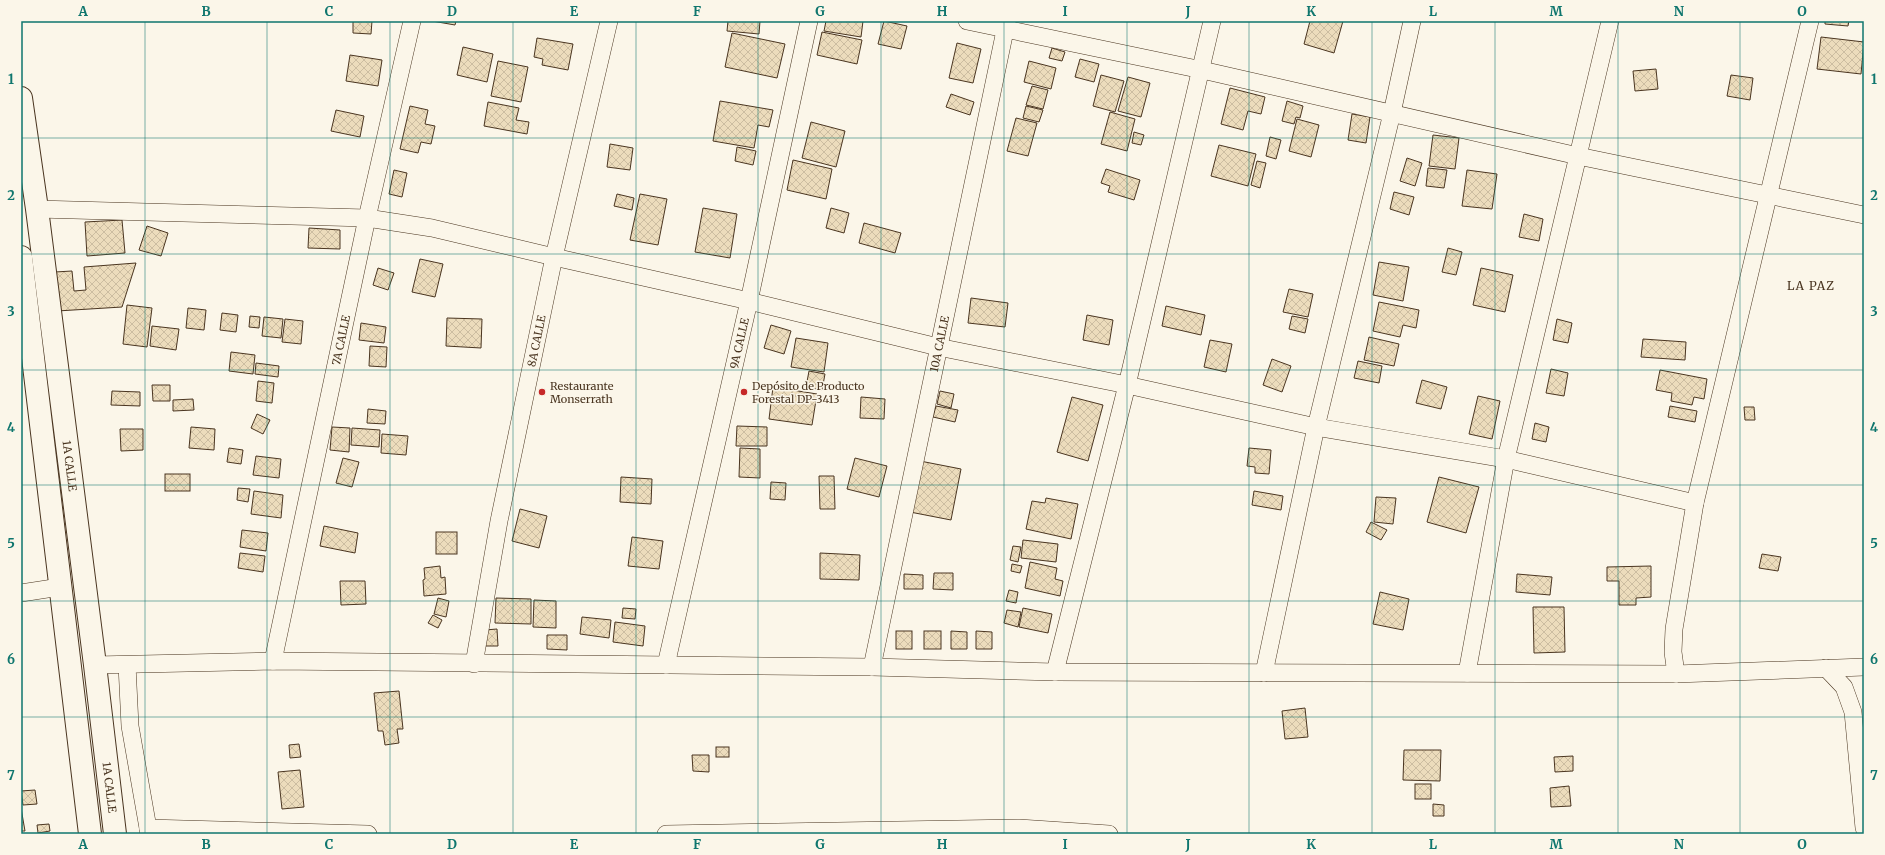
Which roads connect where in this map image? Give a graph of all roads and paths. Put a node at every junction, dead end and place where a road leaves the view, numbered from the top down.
1 (412, 21) edge
2 (609, 21) edge
3 (809, 21) edge
4 (967, 21) edge
5 (1212, 21) edge
6 (1412, 21) edge
7 (1610, 21) edge
8 (1810, 21) edge
9 (1006, 25) edge
10 (1202, 70) junction
11 (21, 99) edge
12 (1392, 113) junction
13 (1578, 156) junction
14 (1769, 196) junction
15 (37, 209) junction
16 (1864, 215) edge
17 (367, 218) junction
18 (21, 257) edge
19 (554, 257) junction
20 (749, 301) junction
21 (938, 347) junction
22 (1127, 385) junction
23 (1316, 427) junction
24 (1506, 458) junction
25 (1695, 503) junction
26 (60, 587) junction
27 (21, 594) edge
28 (273, 661) junction
29 (127, 664) junction
30 (474, 664) junction
31 (95, 665) junction
32 (666, 665) junction
33 (872, 667) junction
34 (1864, 667) edge
35 (1826, 668) junction
36 (1055, 672) junction
37 (1264, 673) junction
38 (1467, 673) junction
39 (1676, 674) junction
40 (1864, 828) edge
41 (148, 831) edge
42 (90, 834) edge
43 (115, 834) edge
44 (368, 834) edge
45 (666, 834) edge
46 (1109, 834) edge

1 - 17 street, 7A CALLE
2 - 19 street, 8A CALLE
3 - 20 street, 9A CALLE
4 - 9 street
5 - 10 street
6 - 12 street
7 - 13 street
8 - 14 street
9 - 10 street
9 - 21 street, 10A CALLE
10 - 12 street
10 - 22 street
11 - 15 main road, 1A CALLE
12 - 13 street
12 - 23 street
13 - 14 street
13 - 24 street
14 - 16 street
14 - 25 street
15 - 17 street
15 - 31 main road, 1A CALLE
17 - 19 street
17 - 28 street, 7A CALLE
18 - 26 main road
19 - 20 street
19 - 30 street, 8A CALLE
20 - 21 street
20 - 32 street, 9A CALLE
21 - 22 street
21 - 33 street, 10A CALLE
22 - 23 street
22 - 36 street
23 - 24 street
23 - 37 street
24 - 25 street
24 - 38 street
25 - 39 street
26 - 27 street
26 - 42 main road
28 - 29 street
28 - 30 street
29 - 31 street
29 - 41 street
30 - 32 street
31 - 43 main road, 1A CALLE
32 - 33 street
33 - 36 street
34 - 35 street
35 - 39 street
35 - 40 street
36 - 37 street
37 - 38 street
38 - 39 street
41 - 44 street
45 - 46 street

